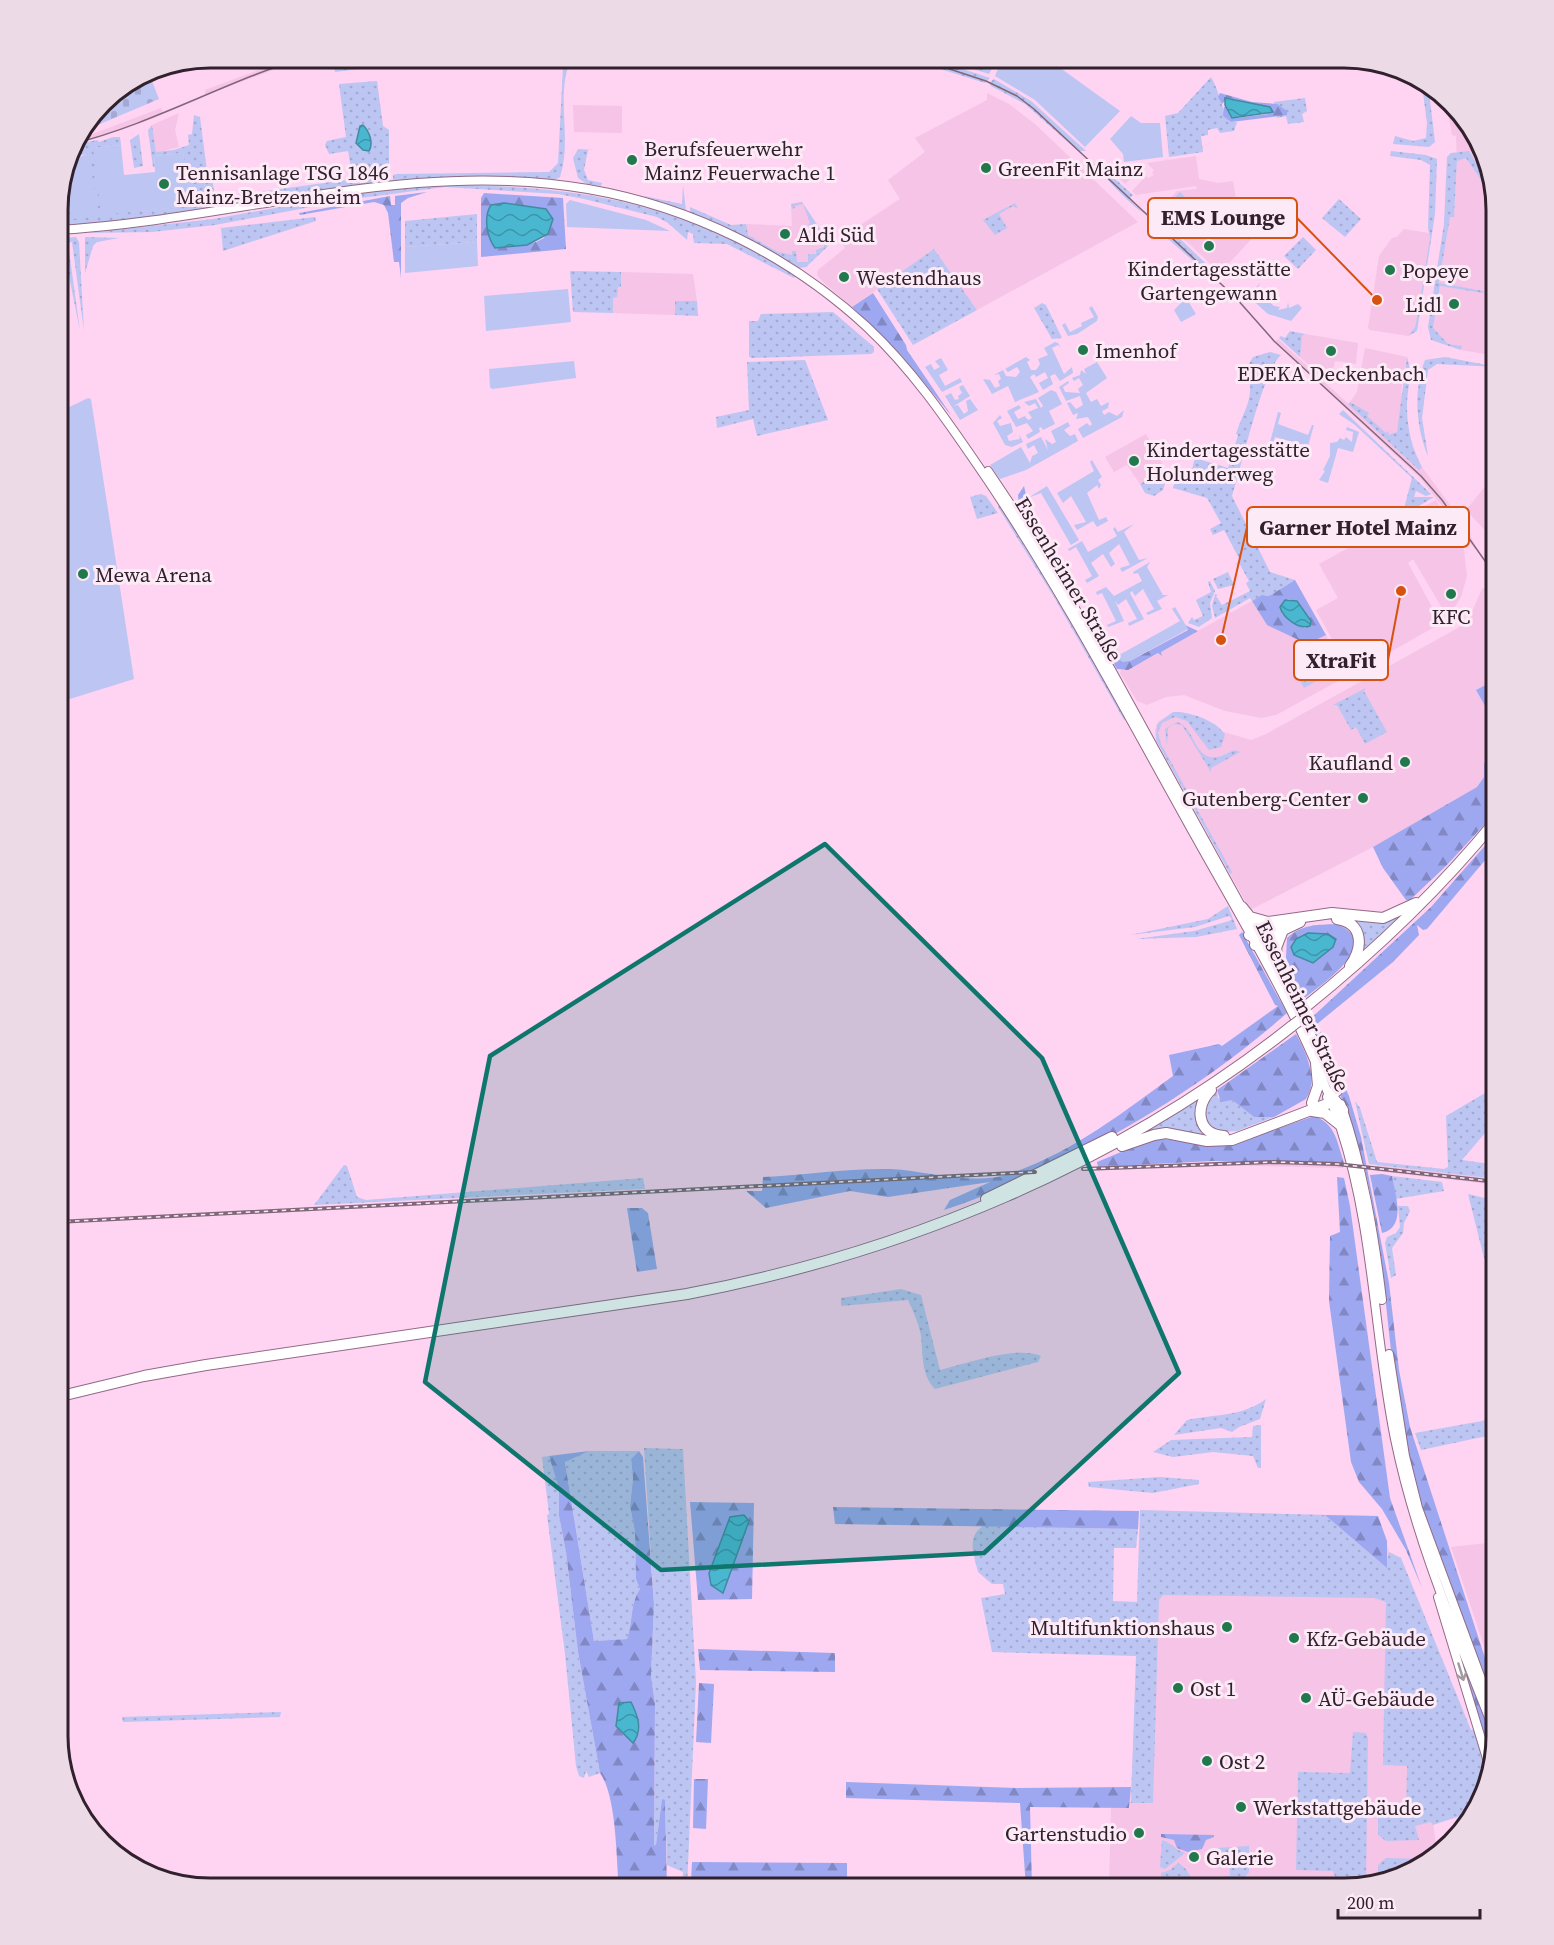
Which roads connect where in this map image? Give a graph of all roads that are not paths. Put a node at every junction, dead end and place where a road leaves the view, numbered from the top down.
1 (68, 229) edge
2 (947, 420) junction
3 (1486, 831) edge
4 (1486, 841) edge
5 (1429, 895) junction
6 (1242, 907) junction
7 (1291, 919) junction
8 (1283, 929) junction
9 (1255, 939) junction
10 (1342, 977) junction
11 (1281, 978) junction
12 (1306, 1011) junction
13 (1291, 1024) junction
14 (1316, 1063) junction
15 (1226, 1075) junction
16 (1332, 1095) junction
17 (1310, 1107) junction
18 (1343, 1110) joint
19 (1339, 1124) junction
20 (1091, 1158) junction
21 (68, 1388) edge
22 (68, 1394) edge
23 (1435, 1576) junction
24 (1486, 1693) edge
25 (1486, 1709) edge
26 (1485, 1752) edge

1 - 2 main road, Essenheimer Straße
2 - 6 main road, Essenheimer Straße
2 - 9 main road, Essenheimer Straße
3 - 5 highway
4 - 12 highway
5 - 7 highway
5 - 10 highway
6 - 7 highway
6 - 9 main road, Essenheimer Straße
7 - 9 highway
8 - 9 highway
8 - 10 highway
8 - 11 highway
9 - 11 main road, Essenheimer Straße
9 - 14 main road, Essenheimer Straße
10 - 12 highway
11 - 16 main road, Essenheimer Straße
12 - 13 highway, bridge
13 - 15 highway
13 - 21 highway
14 - 16 main road, Essenheimer Straße
14 - 17 highway
15 - 17 highway
15 - 20 highway
16 - 17 highway
16 - 18 highway
16 - 19 main road, Essenheimer Straße
17 - 19 highway
17 - 20 highway
18 - 24 main road, Essenheimer Straße
19 - 23 main road, Essenheimer Straße
20 - 22 highway
23 - 25 main road, Essenheimer Straße
23 -> 26 main road

